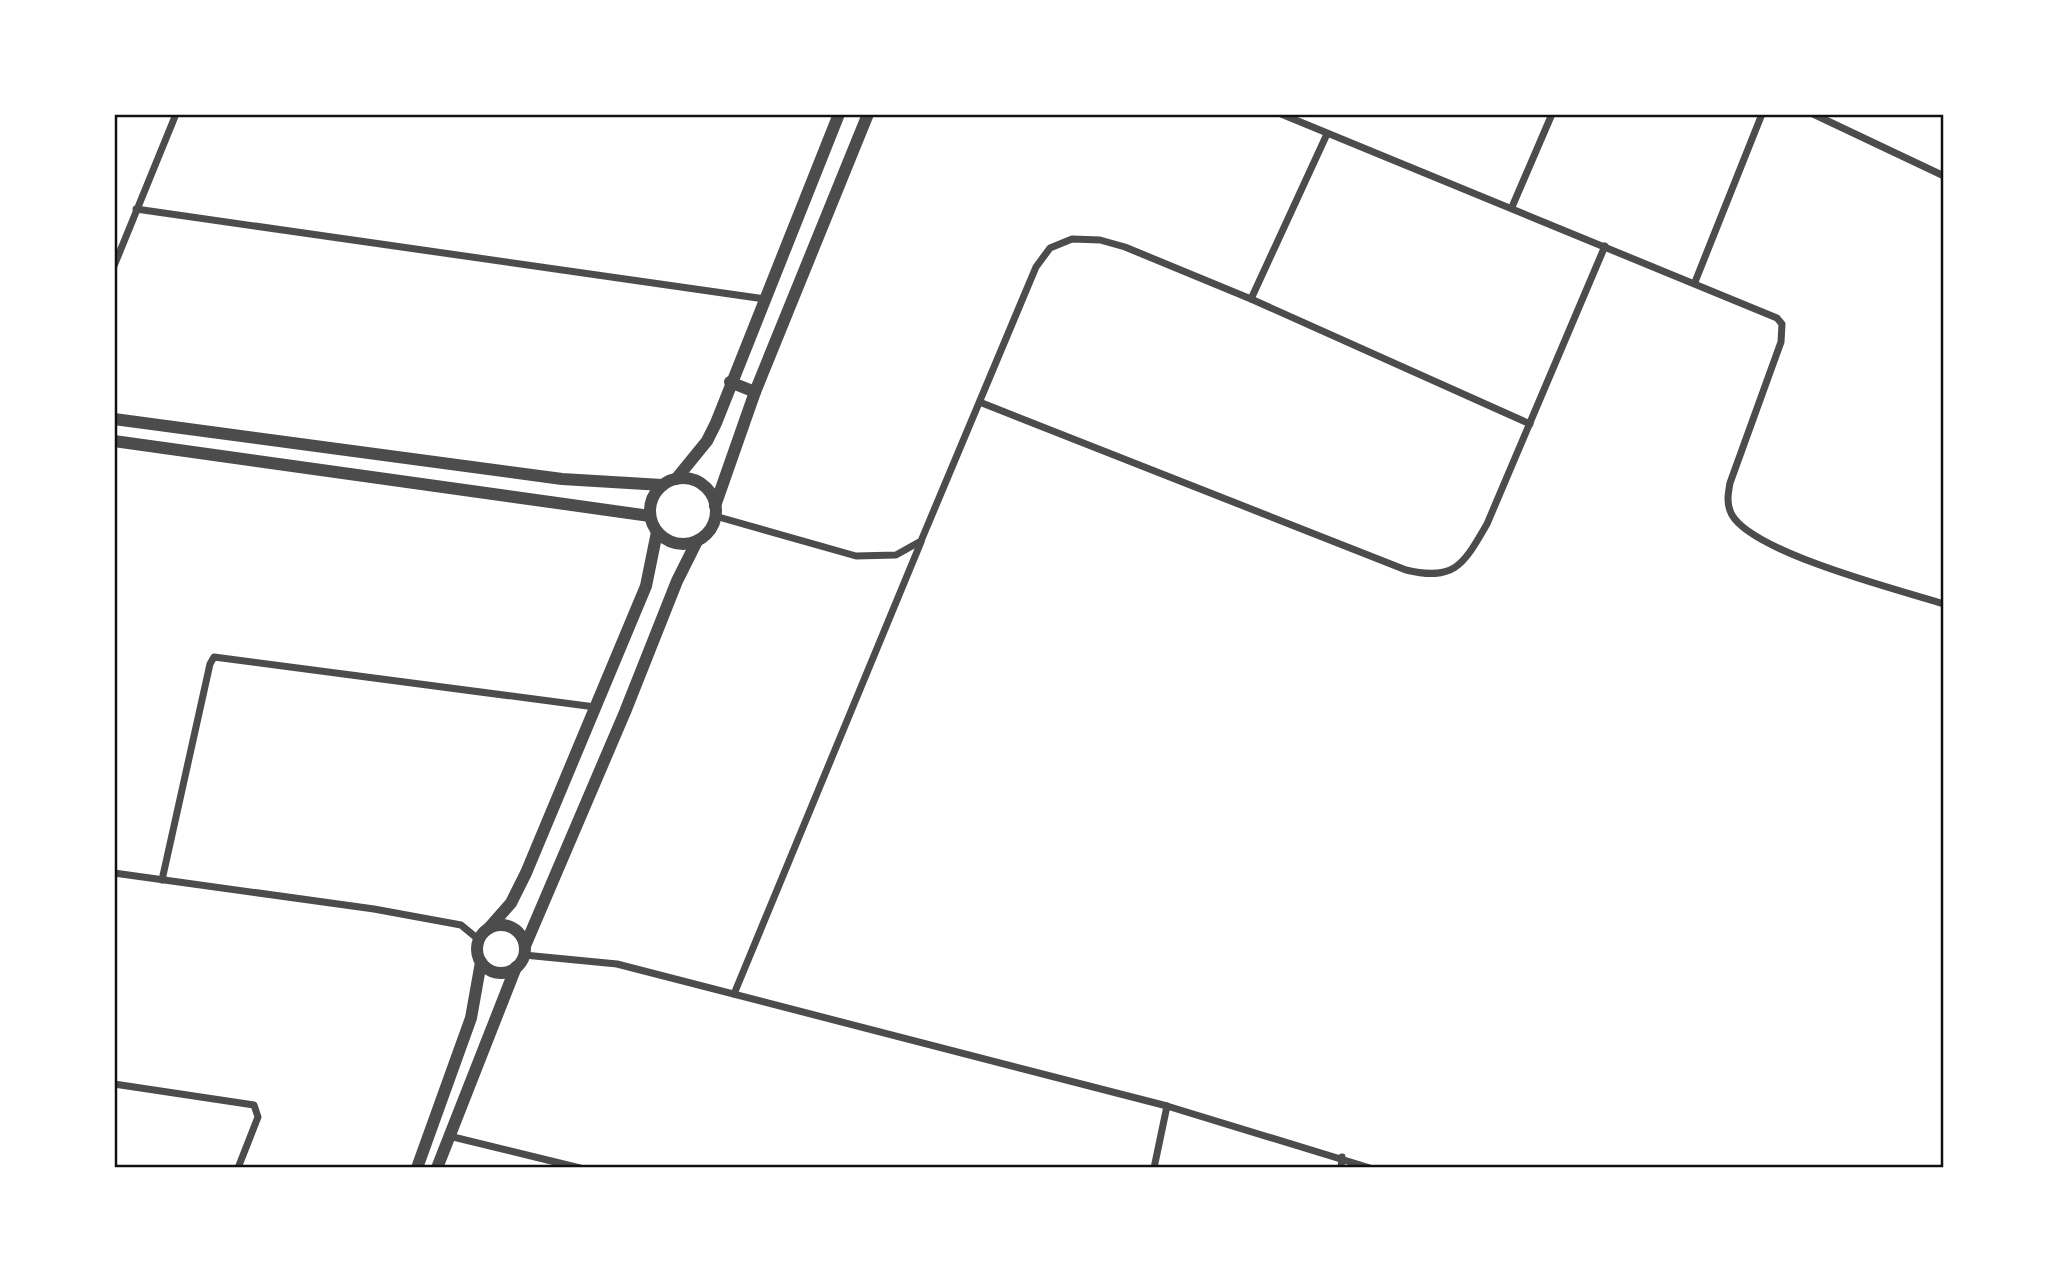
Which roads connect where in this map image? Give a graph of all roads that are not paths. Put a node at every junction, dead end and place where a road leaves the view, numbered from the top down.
1 (176, 114) edge
2 (839, 114) edge
3 (868, 114) edge
4 (1281, 114) edge
5 (1552, 114) edge
6 (1762, 114) edge
7 (1813, 114) edge
8 (1327, 134) junction
9 (1944, 176) edge
10 (1512, 206) junction
11 (136, 209) junction
12 (1605, 246) junction
13 (114, 266) edge
14 (1695, 282) junction
15 (765, 299) junction
16 (1251, 299) junction
17 (730, 382) junction
18 (755, 392) junction
19 (982, 403) junction
20 (114, 419) edge
21 (1530, 424) junction
22 (114, 441) edge
23 (676, 479) junction
24 (662, 485) junction
25 (715, 511) junction
26 (650, 516) junction
27 (657, 532) junction
28 (697, 541) junction
29 (921, 541) junction
30 (1944, 604) edge
31 (596, 707) junction
32 (114, 873) edge
33 (162, 880) junction
34 (489, 928) junction
35 (478, 939) junction
36 (524, 951) junction
37 (481, 962) junction
38 (516, 967) junction
39 (734, 993) junction
40 (114, 1084) edge
41 (1167, 1106) junction
42 (449, 1136) junction
43 (1342, 1157) junction
44 (238, 1168) edge
45 (417, 1168) edge
46 (438, 1168) edge
47 (580, 1168) edge
48 (1154, 1168) edge
49 (1341, 1168) edge
50 (1370, 1168) edge

1 - 11 street
2 - 15 street
3 - 18 street
4 - 8 street
5 - 10 street
6 - 14 street
7 - 9 street
8 - 10 street
8 - 16 street
10 - 12 street
11 - 13 street
11 - 15 street
12 - 14 street
12 - 21 street
14 - 30 street
15 - 17 street
16 - 19 street
16 - 21 street
17 - 18 street
17 - 23 street
18 - 25 street
19 - 21 street
19 - 29 street
20 - 24 street
22 - 26 street
23 - 24 street
23 - 25 street
24 - 26 street
25 - 28 street
25 - 29 street
26 - 27 street
27 - 28 street
27 - 31 street
28 - 36 street
29 - 39 street
31 - 33 street
31 - 34 street
32 - 33 street
33 - 35 street
34 - 35 street
34 - 36 street
35 - 37 street
36 - 38 street
36 - 39 street
37 - 38 street
37 - 45 street
38 - 42 street
39 - 41 street
40 - 44 street
41 - 43 street
41 - 48 street
42 - 46 street
42 - 47 street
43 - 49 street
43 - 50 street

